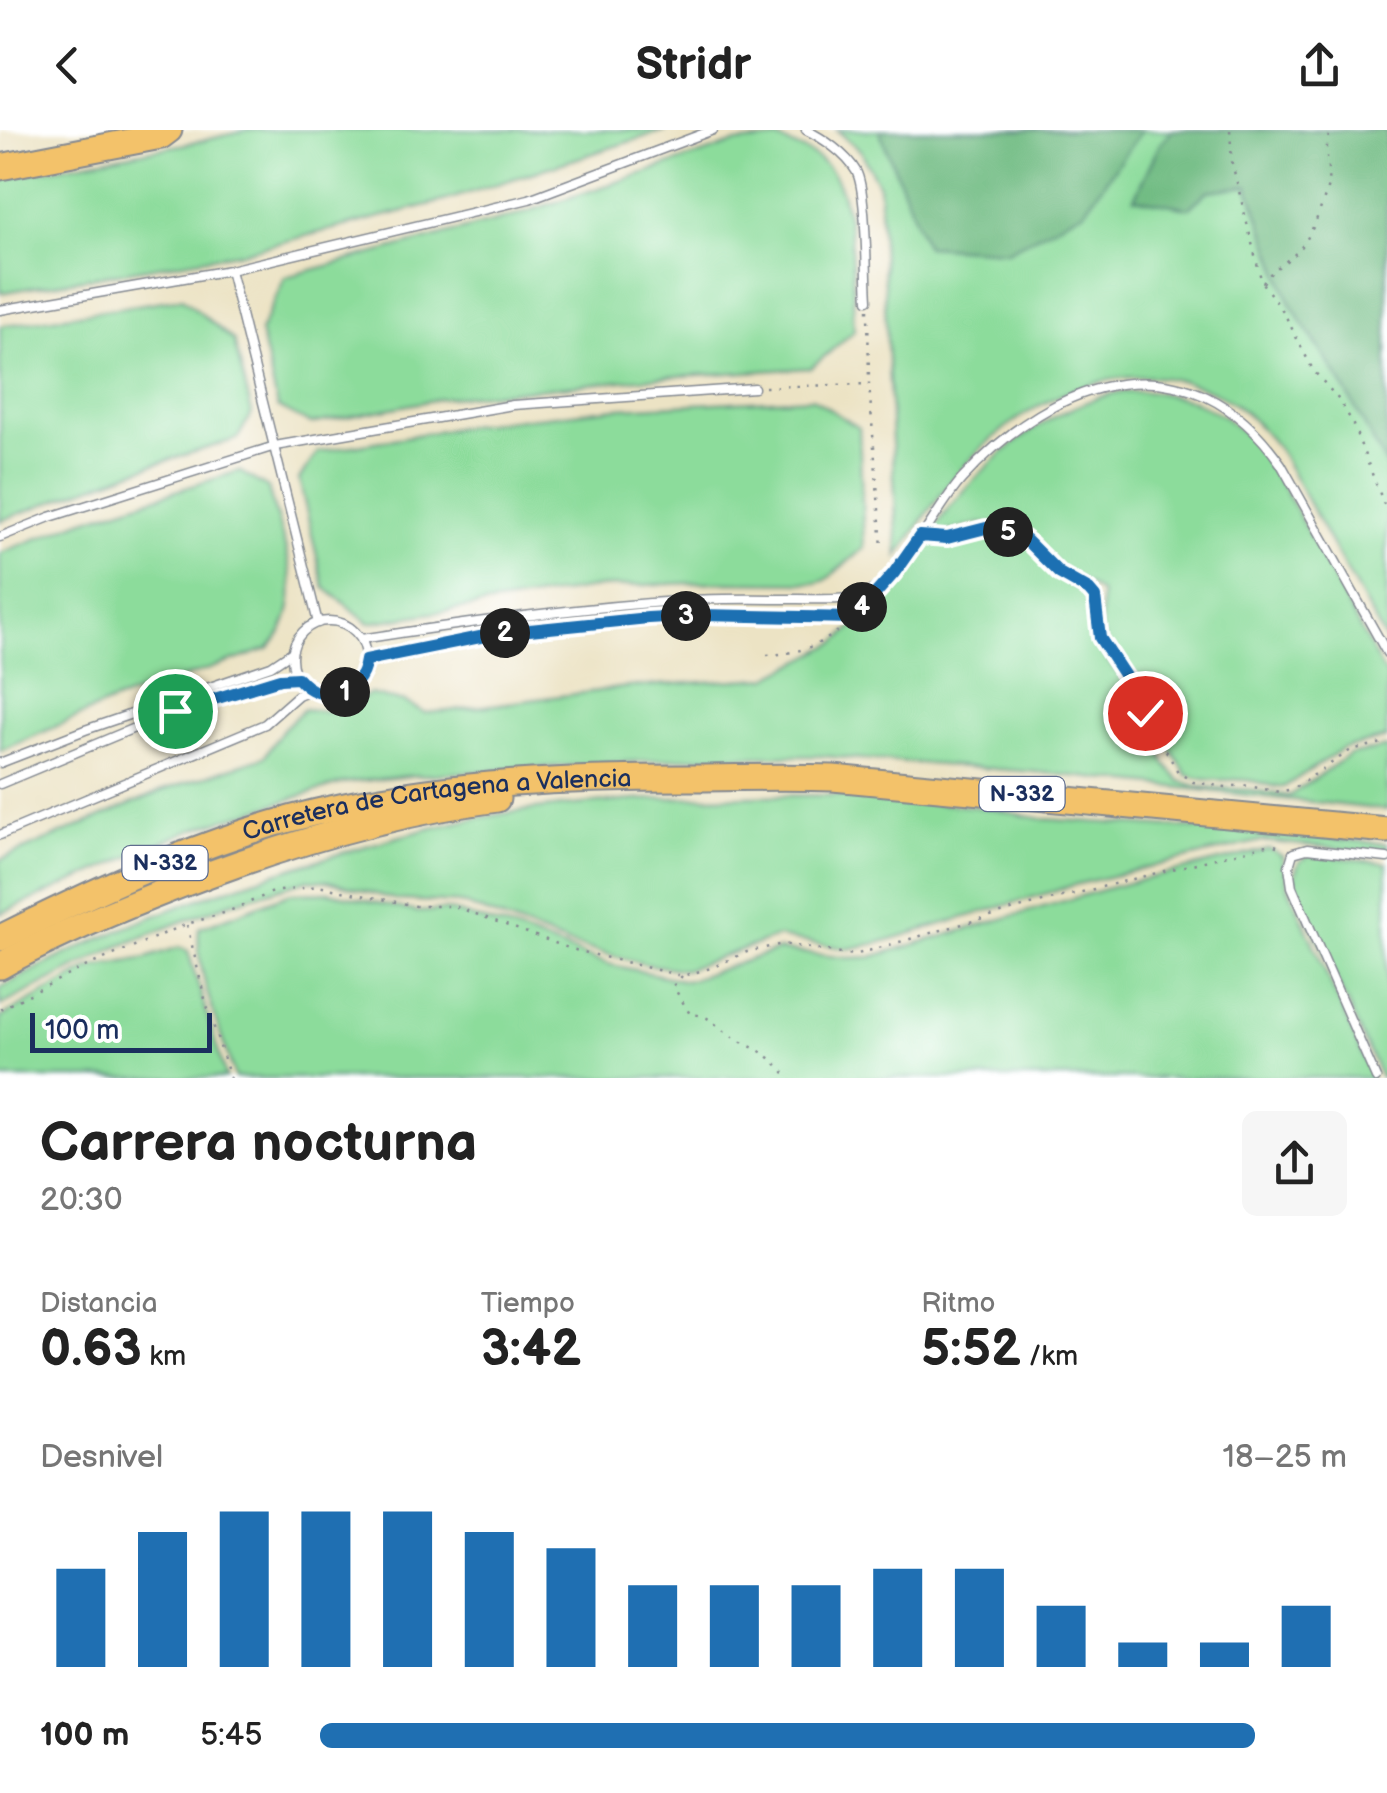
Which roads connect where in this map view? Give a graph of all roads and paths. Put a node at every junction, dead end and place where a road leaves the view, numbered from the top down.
1 (136, 130) edge
2 (170, 130) edge
3 (713, 130) edge
4 (806, 130) edge
5 (1230, 130) edge
6 (1331, 130) edge
7 (0, 154) edge
8 (0, 167) edge
9 (230, 270) junction
10 (1262, 284) junction
11 (868, 300) joint
12 (0, 310) edge
13 (869, 384) junction
14 (754, 388) joint
15 (275, 446) junction
16 (1387, 512) edge
17 (920, 536) junction
18 (0, 537) edge
19 (882, 547) dead end
20 (879, 586) junction
21 (700, 615) joint
22 (854, 618) junction
23 (318, 623) junction
24 (361, 640) junction
25 (292, 652) junction
26 (1387, 652) edge
27 (767, 655) dead end
28 (366, 660) junction
29 (298, 678) junction
30 (310, 690) junction
31 (1387, 742) edge
32 (0, 763) edge
33 (656, 778) junction
34 (0, 784) edge
35 (1387, 830) edge
36 (0, 835) edge
37 (1293, 852) junction
38 (1387, 858) edge
39 (154, 896) junction
40 (187, 924) junction
41 (0, 938) edge
42 (0, 966) edge
43 (682, 976) junction
44 (0, 978) edge
45 (0, 1010) edge
46 (230, 1078) edge
47 (789, 1078) edge
48 (1376, 1078) edge

1 - 7 highway
2 - 8 highway
3 - 9 lane
4 - 11 lane
5 - 10 path
6 - 10 path
9 - 12 lane
9 - 15 lane
10 - 16 path
11 - 13 path
13 - 14 path
13 - 19 path
14 - 15 lane
15 - 18 lane
15 - 23 lane
17 - 20 lane
17 - 26 lane
17 - 31 path
20 - 22 path
20 - 24 lane
21 - 22 path
21 - 28 lane
22 - 27 path
23 - 24 lane
23 - 25 lane
24 - 28 lane
25 - 29 lane
25 - 32 lane
28 - 30 lane
29 - 30 lane
29 - 34 lane
30 - 36 lane
33 - 35 highway, Carretera de Cartagena a Valencia / N-332
33 - 39 highway, Carretera de Cartagena a Valencia / N-332
33 - 41 highway, Carretera de Cartagena a Valencia / N-332
37 - 38 lane
37 - 43 path
37 - 48 lane
39 - 42 highway, Carretera de Cartagena a Valencia / N-332
39 - 44 highway
40 - 43 path
40 - 45 path
40 - 46 path
43 - 47 path

